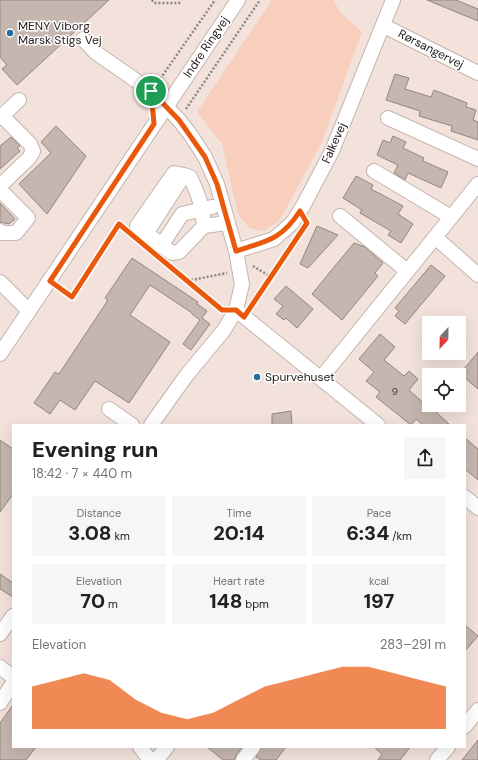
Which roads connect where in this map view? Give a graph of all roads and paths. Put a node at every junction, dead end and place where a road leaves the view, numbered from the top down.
1 (152, 0) edge
2 (181, 0) edge
3 (215, 0) edge
4 (238, 0) edge
5 (260, 0) edge
6 (393, 0) edge
7 (384, 26) junction
8 (83, 40) dead end
9 (478, 73) edge
10 (151, 91) junction
11 (19, 100) dead end
12 (166, 106) junction
13 (1, 117) edge
14 (388, 118) dead end
15 (179, 120) junction
16 (478, 159) edge
17 (374, 171) dead end
18 (0, 186) edge
19 (0, 190) edge
20 (476, 191) edge
21 (222, 206) junction
22 (203, 208) junction
23 (340, 216) dead end
24 (451, 217) junction
25 (227, 223) junction
26 (204, 226) junction
27 (0, 231) edge
28 (130, 234) dead end
29 (300, 235) dead end
30 (435, 237) junction
31 (161, 246) junction
32 (236, 251) junction
33 (164, 262) dead end
34 (407, 271) junction
35 (478, 274) edge
36 (50, 281) junction
37 (0, 282) edge
38 (29, 311) junction
39 (240, 314) junction
40 (0, 354) edge
41 (321, 378) junction
42 (109, 409) dead end
43 (131, 424) edge
44 (152, 424) edge
45 (377, 424) edge
46 (466, 498) edge
47 (478, 508) edge
48 (12, 617) edge
49 (2, 629) edge
50 (0, 667) edge
51 (12, 676) edge
52 (12, 685) edge
53 (0, 703) edge
54 (478, 710) edge
55 (466, 725) edge
56 (141, 748) edge
57 (166, 748) edge
58 (252, 748) edge
59 (447, 748) edge
60 (150, 760) edge
61 (156, 760) edge
62 (243, 760) edge
63 (437, 760) edge

1 - 2 path
3 - 10 path
4 - 12 street, Indre Ringvej
5 - 15 path
6 - 7 street, Falkevej
7 - 9 street, Rørsangervej
7 - 32 street, Falkevej
8 - 10 street
10 - 12 street
11 - 13 street
12 - 15 street
12 - 36 street, Indre Ringvej
13 - 18 street
14 - 16 street
15 - 21 street
17 - 24 street
19 - 27 street
20 - 24 street
21 - 22 street
21 - 25 street
22 - 26 street
22 - 31 street
22 - 31 street
23 - 34 street
24 - 30 street
25 - 26 street
25 - 32 street
26 - 31 street
28 - 36 path
29 - 39 path
30 - 34 street
30 - 35 street
32 - 39 street
33 - 39 path
34 - 41 street
36 - 38 street, Indre Ringvej
37 - 38 street
38 - 40 street, Indre Ringvej
39 - 41 street
39 - 44 street
41 - 45 street
42 - 43 street
46 - 47 street
48 - 49 street
50 - 51 street
52 - 53 street
54 - 55 street
56 - 60 street
57 - 61 street
58 - 62 street
59 - 63 street

